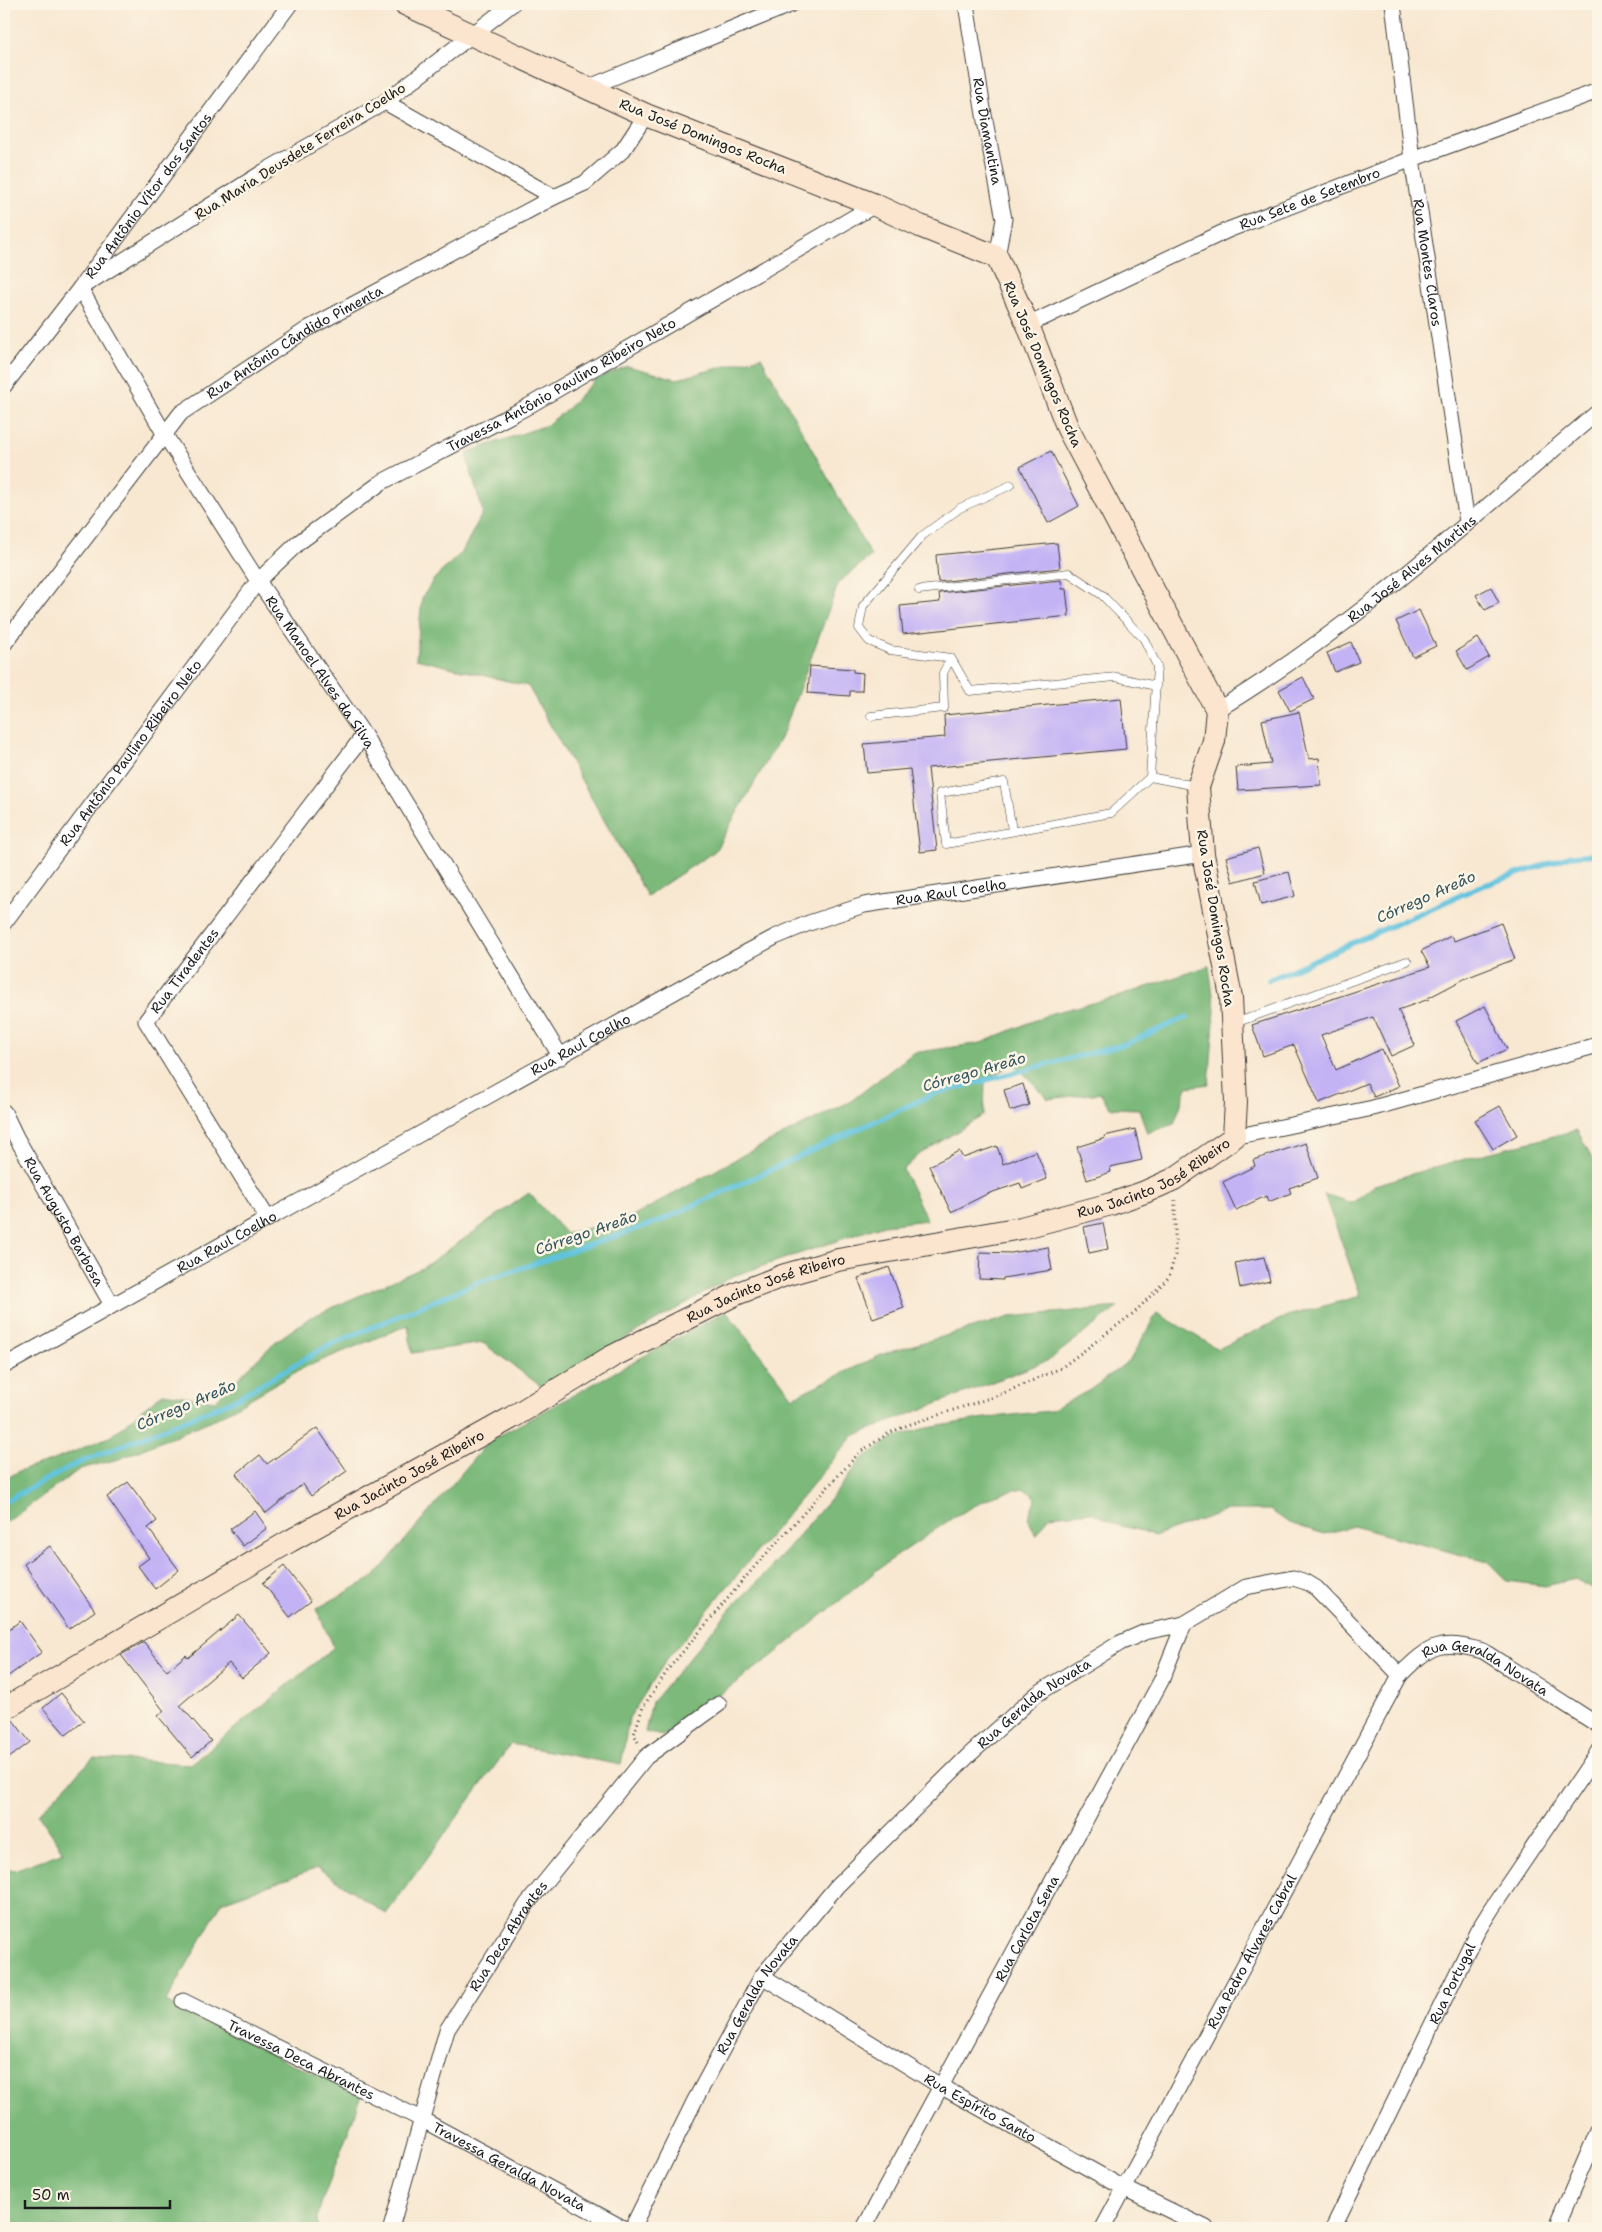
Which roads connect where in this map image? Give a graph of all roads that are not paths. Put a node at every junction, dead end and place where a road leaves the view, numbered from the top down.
1 (290, 4) edge
2 (406, 4) edge
3 (512, 4) edge
4 (792, 4) edge
5 (966, 4) edge
6 (1393, 4) edge
7 (475, 35) junction
8 (587, 88) junction
9 (1598, 91) edge
10 (385, 102) junction
11 (646, 115) junction
12 (1412, 159) junction
13 (554, 197) junction
14 (875, 205) junction
15 (997, 258) junction
16 (80, 288) junction
17 (1028, 325) junction
18 (4, 386) edge
19 (1598, 412) edge
20 (165, 435) junction
21 (1011, 485) dead end
22 (1466, 522) junction
23 (258, 581) junction
24 (919, 590) dead end
25 (4, 644) edge
26 (951, 658) junction
27 (1156, 686) junction
28 (1216, 710) junction
29 (871, 716) dead end
30 (364, 735) junction
31 (1150, 777) junction
32 (1198, 787) junction
33 (1012, 830) junction
34 (1203, 854) junction
35 (4, 923) edge
36 (1407, 961) dead end
37 (1232, 1024) junction
38 (1598, 1045) edge
39 (561, 1057) junction
40 (4, 1112) edge
41 (1234, 1137) junction
42 (268, 1219) junction
43 (112, 1305) junction
44 (4, 1366) edge
45 (1184, 1624) junction
46 (1400, 1675) junction
47 (719, 1704) dead end
48 (4, 1709) edge
49 (1598, 1725) edge
50 (1598, 1752) edge
51 (762, 1976) junction
52 (183, 2001) dead end
53 (942, 2087) junction
54 (422, 2118) junction
55 (1598, 2131) edge
56 (1124, 2188) junction
57 (392, 2228) edge
58 (623, 2228) edge
59 (632, 2228) edge
60 (864, 2228) edge
61 (1103, 2228) edge
62 (1206, 2228) edge
63 (1333, 2228) edge
64 (1556, 2228) edge

1 - 16 street, Rua Antônio Vítor dos Santos
2 - 7 street, Rua José Domingos Rocha
3 - 7 street, Rua Maria Deusdete Ferreira Coelho
4 - 8 street
5 - 15 street, Rua Diamantina
6 - 12 street, Rua Montes Claros
7 - 8 street, Rua José Domingos Rocha
7 - 10 street, Rua Maria Deusdete Ferreira Coelho
8 - 11 street, Rua José Domingos Rocha
9 - 12 street, Rua Sete de Setembro
10 - 13 street
10 - 16 street, Rua Maria Deusdete Ferreira Coelho
11 - 13 street, Rua Antônio Cândido Pimenta
11 - 14 street, Rua José Domingos Rocha
12 - 17 street, Rua Sete de Setembro
12 - 22 street, Rua Montes Claros
13 - 20 street, Rua Antônio Cândido Pimenta
14 - 15 street, Rua José Domingos Rocha
14 - 23 street, Travessa Antônio Paulino Ribeiro Neto
15 - 17 street, Rua José Domingos Rocha
16 - 18 street, Rua Antônio Vítor dos Santos
16 - 20 street, Rua Manoel Alves da Silva
17 - 28 street, Rua José Domingos Rocha
19 - 22 street, Rua José Alves Martins
20 - 23 street, Rua Manoel Alves da Silva
20 - 25 street, Rua Antônio Cândido Pimenta
21 - 26 lane
22 - 28 street, Rua José Alves Martins
23 - 30 street, Rua Manoel Alves da Silva
23 - 35 street, Rua Antônio Paulino Ribeiro Neto
24 - 27 lane
26 - 27 lane
26 - 29 lane
27 - 31 lane
28 - 32 street, Rua José Domingos Rocha
30 - 39 street, Rua Manoel Alves da Silva
30 - 42 street, Rua Tiradentes
31 - 32 lane
31 - 33 lane
32 - 34 street, Rua José Domingos Rocha
33 - 33 lane
34 - 37 street, Rua José Domingos Rocha
34 - 39 street, Rua Raul Coelho
36 - 37 lane
37 - 41 street, Rua José Domingos Rocha
38 - 41 street, Rua Jacinto José Ribeiro
39 - 42 street, Rua Raul Coelho
40 - 43 street, Rua Augusto Barbosa
41 - 48 street, Rua Jacinto José Ribeiro
42 - 43 street, Rua Raul Coelho
43 - 44 street, Rua Raul Coelho
45 - 46 street, Rua Geralda Novata
45 - 51 street, Rua Geralda Novata
45 - 53 street, Rua Carlota Sena
46 - 49 street, Rua Geralda Novata
46 - 56 street, Rua Pedro Álvares Cabral
47 - 54 street, Rua Deca Abrantes
50 - 63 street, Rua Portugal
51 - 53 street, Rua Espírito Santo
51 - 59 street, Rua Geralda Novata
52 - 54 street, Travessa Deca Abrantes
53 - 56 street, Rua Espírito Santo
53 - 60 street, Rua Carlota Sena
54 - 57 street, Rua Deca Abrantes
54 - 58 street, Travessa Geralda Novata
55 - 64 street
56 - 61 street, Rua Pedro Álvares Cabral
56 - 62 street, Rua Espírito Santo

